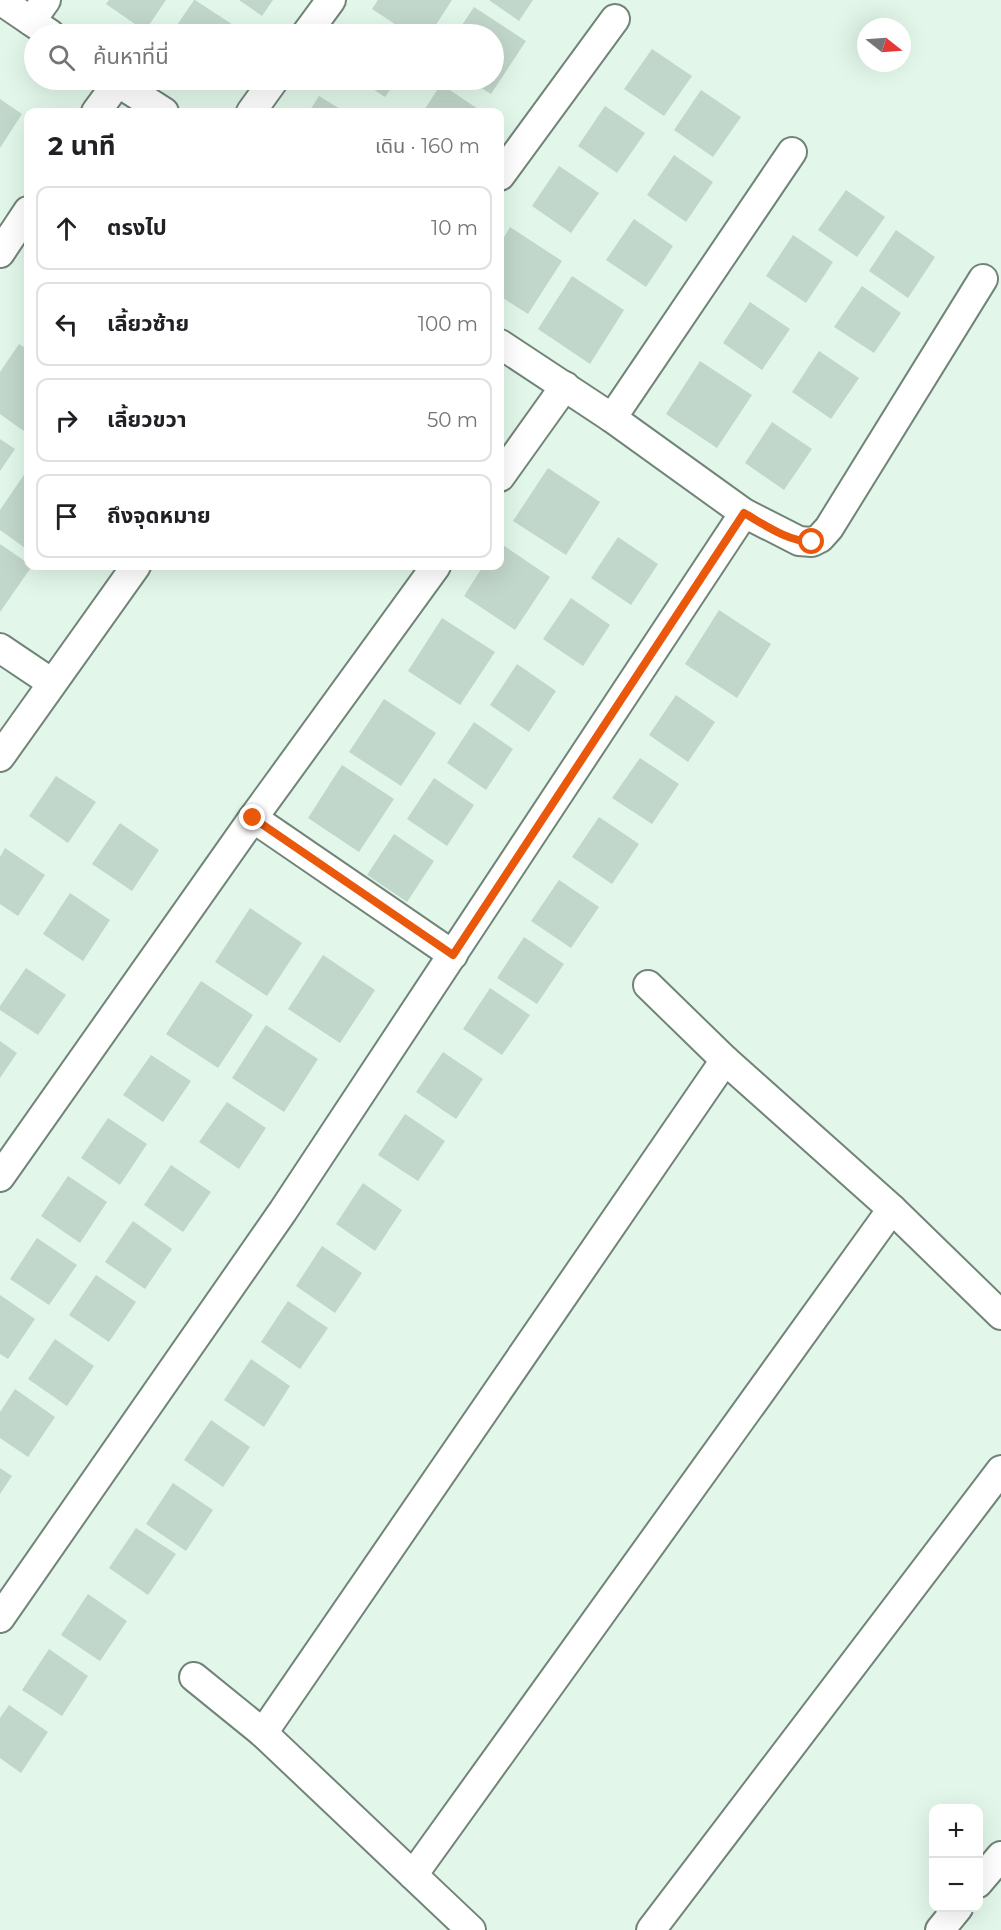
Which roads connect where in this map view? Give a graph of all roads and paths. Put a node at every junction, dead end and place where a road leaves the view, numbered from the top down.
1 (0, 0) edge
2 (331, 0) edge
3 (42, 19) edge
4 (615, 19) dead end
5 (313, 24) edge
6 (110, 90) edge
7 (130, 90) edge
8 (267, 90) edge
9 (99, 108) edge
10 (158, 108) edge
11 (254, 108) edge
12 (792, 152) dead end
13 (504, 171) edge
14 (24, 217) edge
15 (0, 253) edge
16 (983, 279) dead end
17 (504, 347) edge
18 (565, 386) junction
19 (612, 418) junction
20 (504, 471) edge
21 (744, 513) junction
22 (133, 570) edge
23 (432, 570) edge
24 (0, 648) edge
25 (52, 683) junction
26 (0, 757) edge
27 (253, 818) junction
28 (453, 955) junction
29 (648, 985) dead end
30 (725, 1060) junction
31 (0, 1178) edge
32 (892, 1209) junction
33 (1001, 1315) edge
34 (1001, 1470) edge
35 (0, 1618) edge
36 (194, 1677) dead end
37 (263, 1733) junction
38 (1001, 1856) edge
39 (413, 1875) junction
40 (983, 1877) edge
41 (955, 1912) edge
42 (471, 1930) edge
43 (651, 1930) edge
44 (940, 1930) edge

1 - 3 street
2 - 5 street
4 - 13 street
6 - 9 street
7 - 10 street
8 - 11 street
12 - 19 street
14 - 15 street
16 - 21 street
17 - 18 street
18 - 19 street
18 - 20 street
19 - 21 street
21 - 28 street
22 - 25 street
23 - 27 street
24 - 25 street
25 - 26 street
27 - 28 street
27 - 31 street
28 - 35 street
29 - 30 street
30 - 32 street
30 - 37 street
32 - 33 street
32 - 39 street
34 - 43 street
36 - 37 street
37 - 39 street
38 - 40 street
39 - 42 street
41 - 44 street

